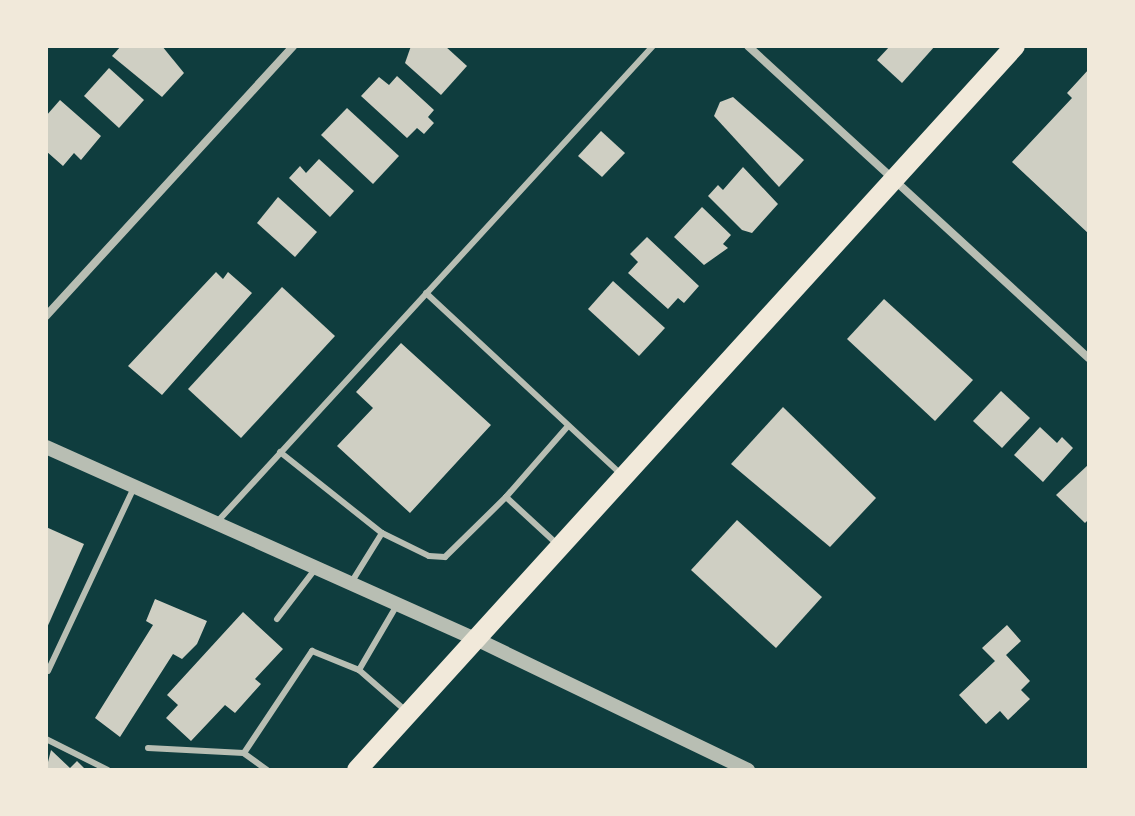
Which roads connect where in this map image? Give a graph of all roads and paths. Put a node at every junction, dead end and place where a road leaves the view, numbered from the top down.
1 (293, 46) edge
2 (653, 46) edge
3 (748, 46) edge
4 (1015, 46) edge
5 (894, 179) junction
6 (426, 293) junction
7 (46, 316) edge
8 (1089, 358) edge
9 (568, 426) junction
10 (46, 447) edge
11 (280, 452) junction
12 (624, 477) junction
13 (134, 487) junction
14 (506, 497) junction
15 (216, 523) junction
16 (382, 533) junction
17 (560, 547) junction
18 (316, 568) junction
19 (351, 583) junction
20 (398, 604) junction
21 (277, 619) dead end
22 (476, 639) junction
23 (359, 670) junction
24 (48, 671) dead end
25 (408, 713) junction
26 (46, 739) edge
27 (148, 748) dead end
28 (244, 753) junction
29 (108, 770) edge
30 (267, 770) edge
31 (357, 770) edge
32 (748, 770) edge

1 - 7 street
2 - 6 lane
3 - 5 street
4 - 5 main road
5 - 8 street
5 - 12 main road
6 - 9 lane
6 - 11 lane
9 - 12 lane
9 - 14 lane
10 - 13 street
11 - 15 lane
11 - 16 lane
12 - 17 main road
13 - 15 street
13 - 24 lane
14 - 16 lane
14 - 17 lane
15 - 18 street
16 - 19 lane
17 - 22 main road
18 - 19 street
18 - 21 lane
19 - 20 street
20 - 22 street
20 - 23 lane
22 - 25 main road
22 - 32 street
23 - 25 lane
23 - 28 lane
25 - 31 main road
26 - 29 lane
27 - 28 lane
28 - 30 lane

